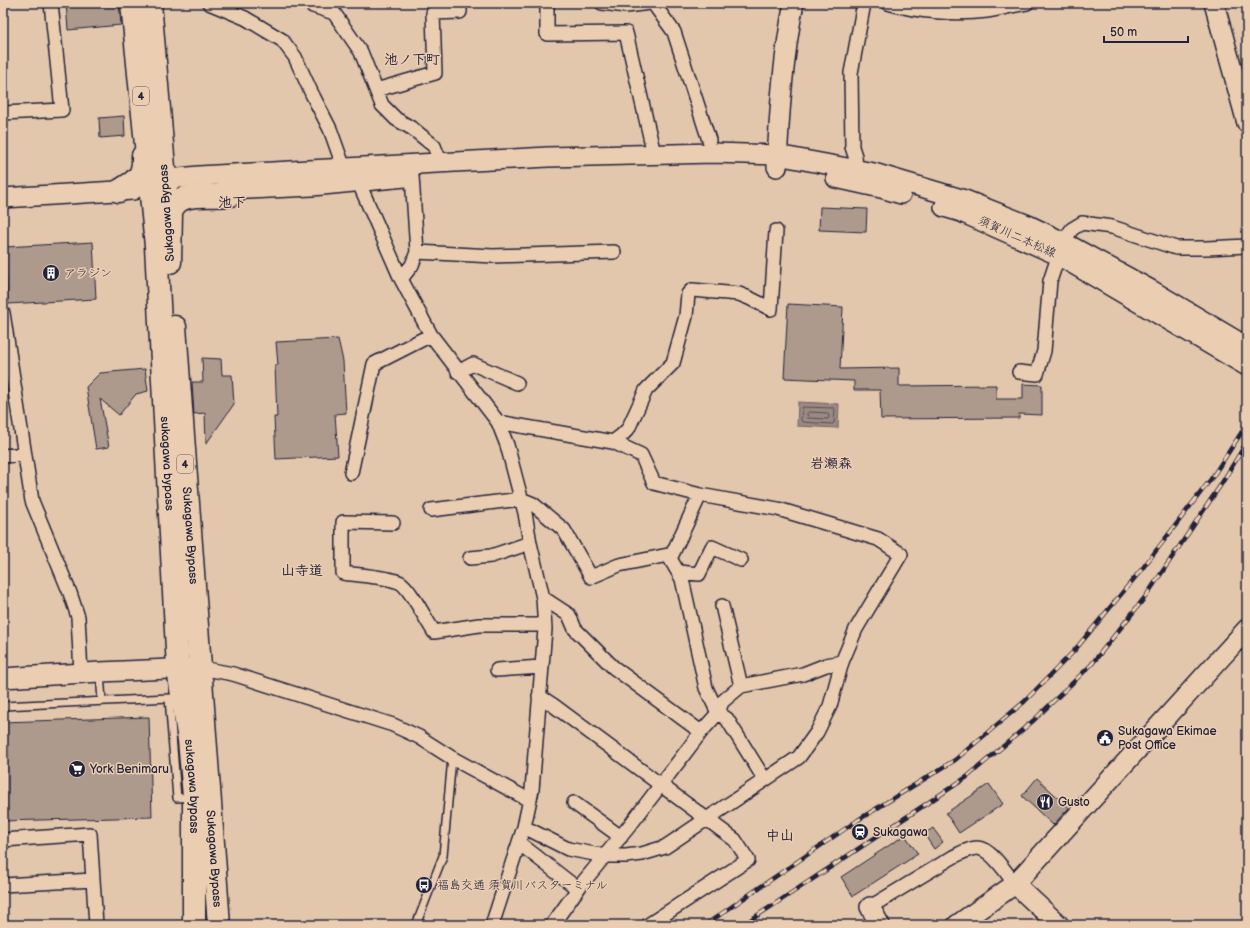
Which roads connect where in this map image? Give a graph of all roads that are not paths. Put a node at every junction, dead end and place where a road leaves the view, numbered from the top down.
1 (51, 3) edge
2 (132, 3) edge
3 (150, 3) edge
4 (209, 3) edge
5 (309, 3) edge
6 (460, 3) edge
7 (547, 3) edge
8 (602, 3) edge
9 (650, 3) edge
10 (653, 3) edge
11 (794, 3) edge
12 (864, 3) edge
13 (888, 3) edge
14 (1022, 3) edge
15 (1214, 3) edge
16 (376, 90) junction
17 (3, 114) edge
18 (1247, 123) edge
19 (152, 124) junction
20 (710, 140) dead end
21 (654, 154) junction
22 (777, 161) junction
23 (441, 164) junction
24 (344, 168) junction
25 (856, 169) junction
26 (199, 176) junction
27 (412, 176) junction
28 (358, 182) junction
29 (160, 188) junction
30 (241, 188) junction
31 (124, 190) junction
32 (3, 198) edge
33 (776, 231) dead end
34 (1247, 246) edge
35 (1060, 248) junction
36 (417, 252) junction
37 (614, 252) dead end
38 (163, 262) junction
39 (401, 279) junction
40 (1147, 297) junction
41 (3, 314) edge
42 (431, 335) junction
43 (1247, 346) edge
44 (1247, 366) edge
45 (458, 372) junction
46 (1019, 372) dead end
47 (517, 383) dead end
48 (498, 422) junction
49 (613, 442) junction
50 (24, 454) junction
51 (3, 456) edge
52 (351, 473) dead end
53 (700, 495) junction
54 (521, 499) junction
55 (431, 510) dead end
56 (393, 523) dead end
57 (530, 543) junction
58 (470, 558) dead end
59 (670, 559) junction
60 (741, 560) dead end
61 (678, 572) junction
62 (543, 598) junction
63 (722, 606) dead end
64 (544, 625) junction
65 (1247, 629) edge
66 (842, 662) junction
67 (542, 667) junction
68 (201, 668) junction
69 (178, 669) junction
70 (497, 670) dead end
71 (100, 672) junction
72 (81, 673) junction
73 (3, 678) edge
74 (741, 686) junction
75 (540, 696) junction
76 (102, 701) junction
77 (3, 706) edge
78 (718, 713) junction
79 (702, 732) junction
80 (181, 741) junction
81 (452, 758) junction
82 (765, 780) junction
83 (661, 786) junction
84 (529, 800) junction
85 (574, 803) dead end
86 (707, 819) junction
87 (524, 827) junction
88 (621, 837) junction
89 (3, 840) edge
90 (519, 843) junction
91 (605, 856) junction
92 (93, 880) junction
93 (1015, 884) junction
94 (3, 885) edge
95 (578, 889) junction
96 (870, 906) joint
97 (96, 925) edge
98 (194, 925) edge
99 (219, 925) edge
100 (416, 925) edge
101 (492, 925) edge
102 (552, 925) edge
103 (648, 925) edge
104 (880, 925) edge
105 (957, 925) edge
106 (1059, 925) edge

1 - 17 street
2 - 19 highway, sukagawa bypass / 4
3 - 19 highway, 4
4 - 24 street
5 - 16 street
6 - 16 street
7 - 21 street
8 - 9 street
10 - 20 street
11 - 22 street
12 - 25 street
13 - 14 street
15 - 18 street
16 - 23 street
19 - 26 street
19 - 29 highway, sukagawa bypass / 4
19 - 31 highway
21 - 22 street
21 - 23 street
22 - 25 street, 須賀川二本松線
22 - 27 street
22 - 35 street, 須賀川二本松線
23 - 24 street
24 - 26 street
24 - 28 street
25 - 35 street, 須賀川二本松線
26 - 29 street
27 - 28 street
27 - 36 street
28 - 29 street
28 - 30 street
28 - 39 street
29 - 30 street
29 - 31 street
29 - 38 highway, sukagawa bypass / 4
30 - 38 highway
31 - 32 street
31 - 38 street
33 - 49 street
34 - 35 street
35 - 40 street, 須賀川二本松線
35 - 46 street
36 - 37 street
36 - 39 street
38 - 68 highway, Sukagawa Bypass / 4
38 - 69 highway, sukagawa bypass / 4
39 - 42 street
40 - 43 street, 須賀川二本松線
40 - 44 street, 須賀川二本松線
41 - 50 street
42 - 45 street
42 - 52 street
45 - 47 street
45 - 48 street
48 - 49 street
48 - 54 street
49 - 53 street
50 - 51 street
50 - 72 street
53 - 59 street
53 - 66 street
54 - 55 street
54 - 57 street
54 - 59 street
56 - 64 street
57 - 58 street
57 - 62 street
59 - 61 street
60 - 61 street
61 - 78 street
62 - 64 street
62 - 79 street
63 - 74 street
64 - 67 street
65 - 93 street
66 - 74 street
66 - 82 street
67 - 70 street
67 - 75 street
68 - 69 street
68 - 81 street
68 - 99 highway, Sukagawa Bypass / 4
69 - 71 street
69 - 80 highway, sukagawa bypass / 4
71 - 72 street
71 - 76 lane
72 - 73 street
74 - 78 street
75 - 83 street
75 - 84 street
76 - 77 lane
76 - 80 lane
78 - 79 street
78 - 82 street
79 - 83 street
80 - 98 highway, sukagawa bypass / 4
81 - 84 street
81 - 100 lane
82 - 86 street
83 - 86 street
83 - 88 street
84 - 87 street
85 - 88 street
86 - 91 street
86 - 103 street
87 - 90 street
87 - 91 street
88 - 91 street
89 - 92 street
90 - 95 street
90 - 101 street
91 - 95 street
92 - 94 street
92 - 97 street
93 - 96 street
93 - 105 street
93 - 106 street
95 - 102 street
96 - 104 street

